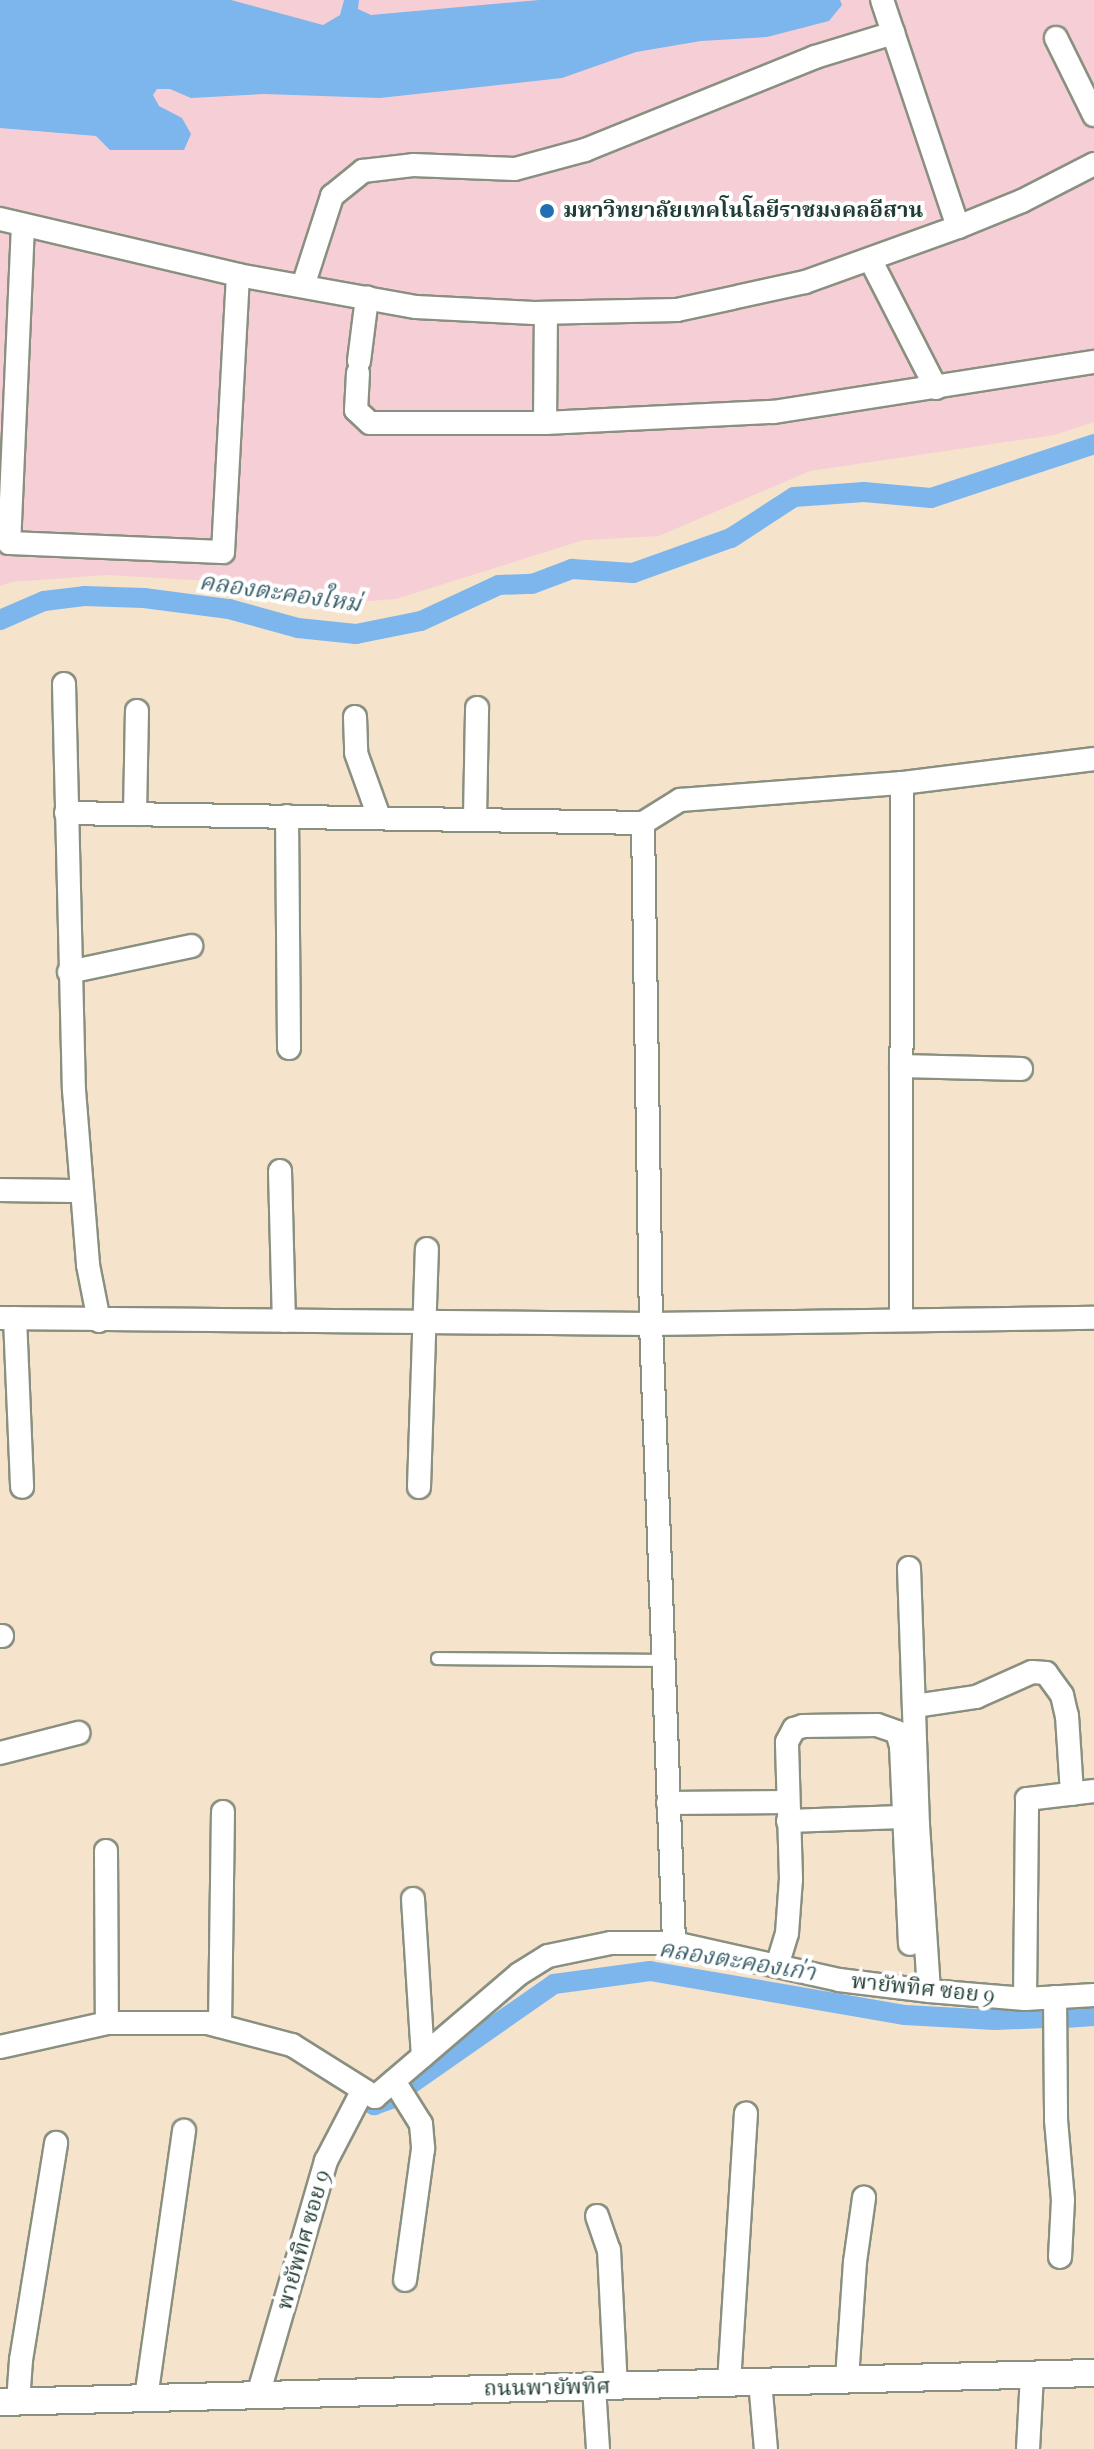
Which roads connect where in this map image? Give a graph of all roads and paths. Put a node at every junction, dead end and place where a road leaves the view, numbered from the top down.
1 (882, 0) edge
2 (893, 33) junction
3 (1056, 38) dead end
4 (1094, 115) edge
5 (1094, 164) edge
6 (0, 219) edge
7 (23, 225) junction
8 (958, 227) junction
9 (870, 259) junction
10 (238, 275) junction
11 (303, 286) junction
12 (367, 298) junction
13 (546, 313) junction
14 (1094, 362) edge
15 (936, 388) junction
16 (545, 423) junction
17 (64, 684) dead end
18 (477, 708) dead end
19 (137, 711) dead end
20 (355, 717) dead end
21 (1094, 759) edge
22 (902, 783) junction
23 (66, 813) junction
24 (135, 814) junction
25 (287, 816) junction
26 (379, 817) junction
27 (475, 817) junction
28 (648, 819) junction
29 (191, 946) dead end
30 (69, 972) junction
31 (289, 1048) dead end
32 (901, 1066) junction
33 (1021, 1069) dead end
34 (280, 1171) dead end
35 (0, 1190) edge
36 (82, 1191) junction
37 (427, 1249) dead end
38 (8, 1318) edge
39 (1094, 1318) edge
40 (901, 1320) junction
41 (99, 1321) junction
42 (284, 1321) junction
43 (422, 1322) junction
44 (657, 1323) junction
45 (22, 1487) dead end
46 (419, 1487) dead end
47 (909, 1568) dead end
48 (437, 1658) dead end
49 (662, 1660) junction
50 (915, 1706) junction
51 (78, 1733) dead end
52 (0, 1753) edge
53 (1083, 1792) edge
54 (668, 1803) junction
55 (223, 1812) dead end
56 (788, 1812) junction
57 (902, 1817) junction
58 (106, 1851) dead end
59 (413, 1899) dead end
60 (674, 1943) junction
61 (910, 1944) dead end
62 (777, 1966) junction
63 (929, 1991) junction
64 (1094, 1995) edge
65 (1055, 1997) junction
66 (1025, 1999) junction
67 (107, 2023) junction
68 (220, 2026) junction
69 (0, 2047) edge
70 (423, 2056) junction
71 (394, 2081) junction
72 (369, 2093) junction
73 (746, 2114) dead end
74 (184, 2131) dead end
75 (56, 2143) dead end
76 (864, 2198) dead end
77 (597, 2216) dead end
78 (1060, 2257) dead end
79 (405, 2280) dead end
80 (1094, 2373) edge
81 (1032, 2374) junction
82 (847, 2379) junction
83 (760, 2381) junction
84 (729, 2383) junction
85 (605, 2387) junction
86 (258, 2395) junction
87 (146, 2398) junction
88 (9, 2402) edge
89 (598, 2449) edge
90 (766, 2449) edge
91 (1028, 2449) edge

1 - 2 street
2 - 8 street
2 - 11 street
3 - 4 street
5 - 8 street
6 - 7 street
7 - 10 street
7 - 10 street
8 - 9 street
9 - 13 street
9 - 15 street
10 - 11 street
11 - 12 street
12 - 13 street
12 - 16 street
13 - 16 street
14 - 15 street
15 - 16 street
17 - 23 street
18 - 27 street
19 - 24 street
20 - 26 street
21 - 22 street
22 - 28 street
22 - 32 street
23 - 24 street
23 - 30 street
24 - 25 street
25 - 26 street
25 - 31 street
26 - 27 street
27 - 28 street
28 - 44 street
29 - 30 street
30 - 36 street
32 - 33 street
32 - 40 street
34 - 42 street
35 - 36 street
36 - 41 street
37 - 43 street
38 - 41 street
38 - 45 street
39 - 40 street
40 - 44 street
41 - 42 street
42 - 43 street
43 - 44 street
43 - 46 street
44 - 49 street
47 - 50 street
48 - 49 lane
49 - 54 street
50 - 53 street
50 - 63 street
51 - 52 street
53 - 66 street
54 - 56 street
54 - 60 street
55 - 68 street
56 - 57 street
56 - 57 street
56 - 62 street
57 - 61 street
58 - 67 street
59 - 70 street
60 - 62 street, พายัพทิศ ซอย 9
60 - 70 street, พายัพทิศ ซอย 9
62 - 63 street, พายัพทิศ ซอย 9
63 - 66 street, พายัพทิศ ซอย 9
64 - 65 street, พายัพทิศ ซอย 9
65 - 66 street, พายัพทิศ ซอย 9
65 - 78 street
67 - 68 street
67 - 69 street
68 - 72 street
70 - 71 street, พายัพทิศ ซอย 9
71 - 72 street, พายัพทิศ ซอย 9
71 - 79 street
72 - 86 street, พายัพทิศ ซอย 9
73 - 84 street
74 - 87 street
75 - 88 street
76 - 82 street
77 - 85 street
80 - 81 street, ถนนพายัพทิศ
81 - 82 street, ถนนพายัพทิศ
81 - 91 street
82 - 83 street, ถนนพายัพทิศ
83 - 84 street, ถนนพายัพทิศ
83 - 90 street
84 - 85 street, ถนนพายัพทิศ
85 - 86 street, ถนนพายัพทิศ
85 - 89 street
86 - 87 street, ถนนพายัพทิศ
87 - 88 street, ถนนพายัพทิศ

